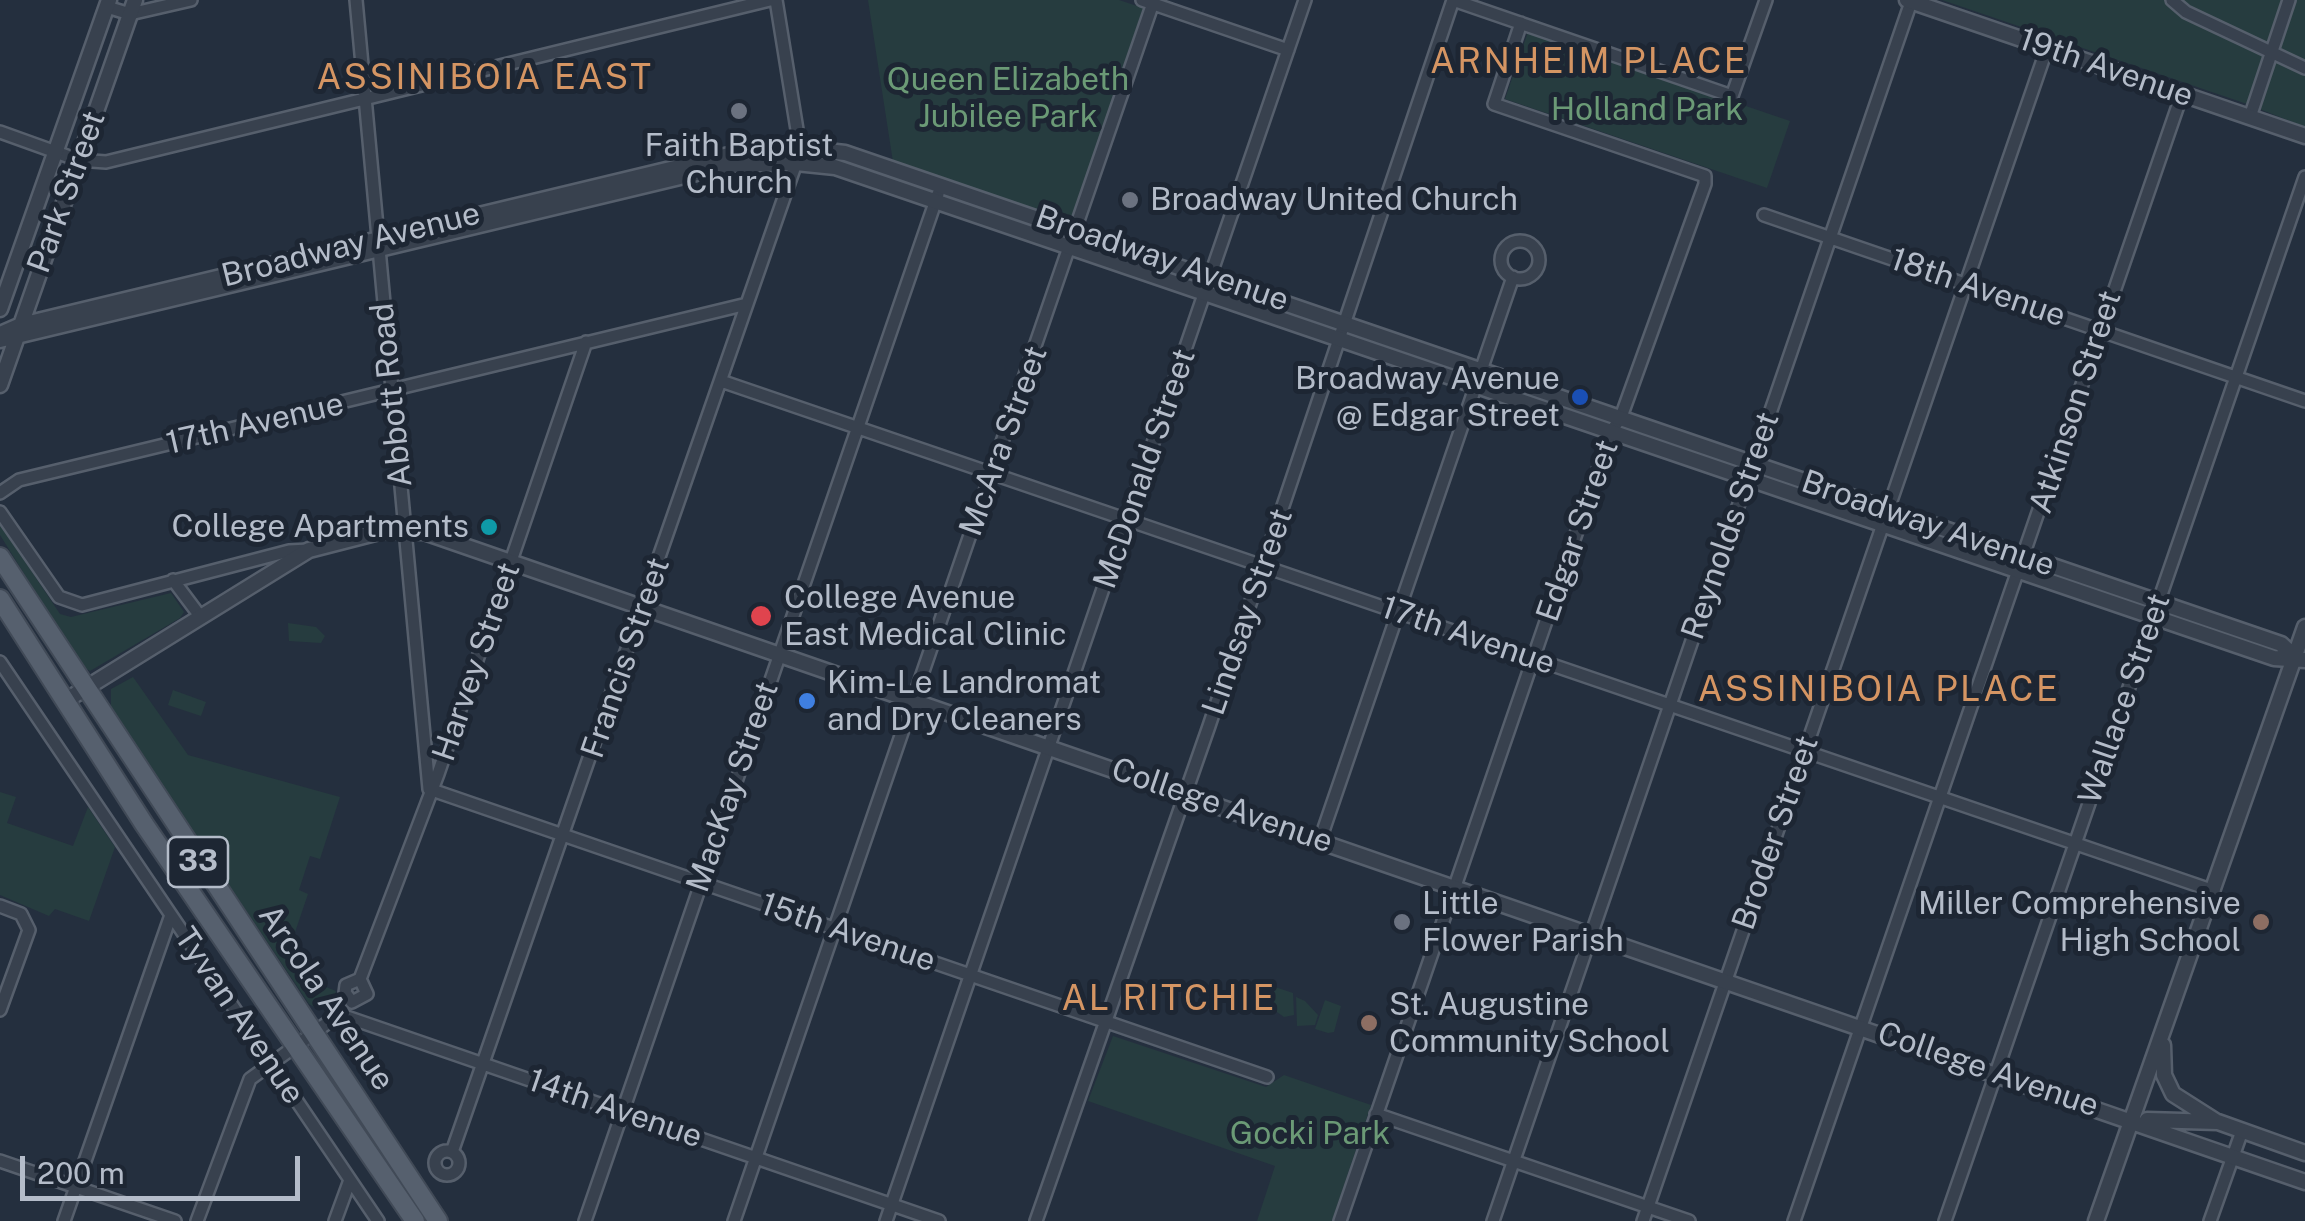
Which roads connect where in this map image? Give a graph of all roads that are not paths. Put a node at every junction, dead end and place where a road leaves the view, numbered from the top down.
1 (191, 0) edge
2 (356, 0) edge
3 (773, 0) edge
4 (1305, 0) edge
5 (1453, 0) edge
6 (1766, 0) edge
7 (2172, 0) edge
8 (2290, 0) edge
9 (1150, 1) edge
10 (1909, 1) edge
11 (108, 3) edge
12 (132, 7) edge
13 (1521, 23) junction
14 (2047, 48) junction
15 (1288, 50) junction
16 (2272, 52) junction
17 (2305, 68) edge
18 (2182, 94) junction
19 (365, 100) junction
20 (2250, 117) junction
21 (0, 132) edge
22 (2305, 136) edge
23 (55, 152) junction
24 (798, 155) junction
25 (78, 160) junction
26 (2305, 178) edge
27 (939, 192) junction
28 (1764, 215) dead end
29 (1077, 230) junction
30 (1830, 238) junction
31 (376, 245) junction
32 (1072, 246) junction
33 (1211, 275) junction
34 (1513, 278) dead end
35 (1967, 284) junction
36 (1206, 292) junction
37 (748, 304) junction
38 (0, 309) edge
39 (1345, 321) junction
40 (2099, 330) junction
41 (9, 335) edge
42 (1339, 338) junction
43 (586, 342) junction
44 (1481, 369) junction
45 (2234, 376) junction
46 (721, 381) junction
47 (0, 385) edge
48 (1475, 385) junction
49 (390, 392) junction
50 (2305, 401) edge
51 (1621, 417) junction
52 (856, 427) junction
53 (1611, 432) junction
54 (1750, 471) junction
55 (991, 473) junction
56 (0, 493) edge
57 (0, 512) edge
58 (1884, 517) junction
59 (1127, 520) junction
60 (405, 528) junction
61 (309, 550) junction
62 (0, 557) edge
63 (512, 561) junction
64 (2021, 564) junction
65 (1264, 566) junction
66 (172, 580) junction
67 (0, 599) edge
68 (644, 606) junction
69 (2156, 610) junction
70 (1398, 612) junction
71 (200, 616) junction
72 (2305, 626) edge
73 (780, 654) junction
74 (1534, 658) junction
75 (2300, 658) edge
76 (0, 662) edge
77 (85, 689) junction
78 (913, 700) junction
79 (65, 701) junction
80 (1670, 705) junction
81 (1049, 746) junction
82 (1803, 751) junction
83 (430, 789) junction
84 (1186, 794) junction
85 (1941, 798) junction
86 (564, 836) junction
87 (1320, 840) junction
88 (2076, 844) junction
89 (700, 882) junction
90 (1456, 887) junction
91 (2214, 891) junction
92 (0, 906) edge
93 (170, 915) junction
94 (835, 928) junction
95 (1592, 934) junction
96 (970, 975) junction
97 (360, 980) dead end
98 (1726, 980) junction
99 (0, 1010) edge
100 (1106, 1021) junction
101 (1862, 1027) junction
102 (313, 1034) junction
103 (2162, 1038) junction
104 (296, 1045) junction
105 (270, 1063) junction
106 (486, 1064) junction
107 (1996, 1073) junction
108 (1268, 1077) dead end
109 (624, 1112) junction
110 (1376, 1114) junction
111 (2132, 1120) junction
112 (2218, 1122) junction
113 (2242, 1130) junction
114 (452, 1152) dead end
115 (2305, 1153) edge
116 (2233, 1157) junction
117 (756, 1158) junction
118 (0, 1161) edge
119 (1514, 1161) junction
120 (350, 1180) junction
121 (2305, 1182) edge
122 (76, 1187) junction
123 (891, 1205) junction
124 (1648, 1207) junction
125 (64, 1221) edge
126 (175, 1221) edge
127 (197, 1221) edge
128 (335, 1221) edge
129 (378, 1221) edge
130 (415, 1221) edge
131 (438, 1221) edge
132 (585, 1221) edge
133 (734, 1221) edge
134 (886, 1221) edge
135 (939, 1221) edge
136 (1036, 1221) edge
137 (1340, 1221) edge
138 (1493, 1221) edge
139 (1643, 1221) edge
140 (1689, 1221) edge
141 (1794, 1221) edge
142 (1945, 1221) edge
143 (2096, 1221) edge
144 (2210, 1221) edge

1 - 12 street
2 - 19 street, Abbott Road
3 - 19 street
3 - 24 street
4 - 15 street, McDonald Street
5 - 13 street
5 - 39 street, Lindsay Street
6 - 13 street
7 - 16 street
8 - 16 street
9 - 15 street
9 - 29 street, McAra Street
10 - 14 street, 19th Avenue
10 - 30 street, Reynolds Street
11 - 12 street
11 - 23 street, Park Street
12 - 25 street, Park Street
13 - 51 street, Edgar Street
14 - 18 street, 19th Avenue
14 - 35 street, Broder Street
15 - 33 street, McDonald Street
16 - 17 street
16 - 20 street
18 - 20 street, 19th Avenue
18 - 40 street, Atkinson Street
19 - 25 street
19 - 31 street, Abbott Road
20 - 22 street, 19th Avenue
21 - 23 street
23 - 25 street
23 - 38 street, Park Street
24 - 27 street, Broadway Avenue
24 - 31 street, Broadway Avenue
24 - 37 street, Francis Street
25 - 41 street, Park Street
26 - 45 street, Wallace Street
27 - 29 street, Broadway Avenue
27 - 32 street, Broadway Avenue
27 - 52 street, MacKay Street
28 - 30 street, 18th Avenue
29 - 32 street, McAra Street
29 - 33 street, Broadway Avenue
30 - 35 street, 18th Avenue
30 - 54 street, Reynolds Street
31 - 41 street, Broadway Avenue
31 - 49 street, Abbott Road
32 - 36 street, Broadway Avenue
32 - 55 street, McAra Street
33 - 36 street, McDonald Street
33 - 39 street, Broadway Avenue
34 - 44 street
35 - 40 street, 18th Avenue
35 - 58 street, Broder Street
36 - 42 street, Broadway Avenue
36 - 59 street, McDonald Street
37 - 43 street, 17th Avenue
37 - 46 street, Francis Street
39 - 42 street, Lindsay Street
39 - 44 street, Broadway Avenue
40 - 45 street, 18th Avenue
40 - 64 street, Atkinson Street
41 - 47 street, Park Street
42 - 48 street, Broadway Avenue
42 - 65 street, Lindsay Street
43 - 49 street, 17th Avenue
43 - 63 street, Harvey Street
44 - 48 street
44 - 51 street, Broadway Avenue
45 - 50 street, 18th Avenue
45 - 69 street, Wallace Street
46 - 52 street, 17th Avenue
46 - 68 street, Francis Street
48 - 53 street, Broadway Avenue
48 - 70 street
49 - 56 street, 17th Avenue
49 - 60 street, Abbott Road
51 - 53 street, Edgar Street
51 - 54 street, Broadway Avenue
52 - 55 street, 17th Avenue
52 - 73 street, MacKay Street
53 - 54 street, Broadway Avenue
53 - 74 street, Edgar Street
54 - 58 street, Broadway Avenue
54 - 80 street, Reynolds Street
55 - 59 street, 17th Avenue
55 - 78 street, McAra Street
57 - 66 street
58 - 64 street, Broadway Avenue
58 - 82 street, Broder Street
59 - 65 street, 17th Avenue
59 - 81 street, McDonald Street
60 - 61 street
60 - 63 street, College Avenue
60 - 83 street, Abbott Road
61 - 66 street
61 - 71 street
62 - 77 main road, Arcola Avenue / 33
63 - 68 street, College Avenue
63 - 83 street, Harvey Street
64 - 69 street, Broadway Avenue
64 - 85 street, Atkinson Street
65 - 70 street, 17th Avenue
65 - 84 street, Lindsay Street
66 - 71 street
67 - 79 main road, Arcola Avenue / 33
68 - 73 street, College Avenue
68 - 86 street, Francis Street
69 - 75 street, Broadway Avenue
69 - 88 street, Wallace Street
70 - 74 street, 17th Avenue
70 - 87 street
71 - 77 street
72 - 75 street
73 - 78 street, College Avenue
73 - 89 street, MacKay Street
74 - 80 street, 17th Avenue
74 - 90 street, Edgar Street
75 - 91 street
76 - 93 street, Tyvan Avenue
77 - 79 street
77 - 102 main road, Arcola Avenue / 33
78 - 81 street, College Avenue
78 - 94 street, McAra Street
79 - 104 main road, Arcola Avenue / 33
80 - 82 street, 17th Avenue
80 - 95 street, Reynolds Street
81 - 84 street, College Avenue
81 - 96 street, McDonald Street
82 - 85 street, 17th Avenue
82 - 98 street, Broder Street
83 - 86 street, 15th Avenue
83 - 97 street, Harvey Street
84 - 87 street, College Avenue
84 - 100 street, Lindsay Street
85 - 88 street, 17th Avenue
85 - 101 street, Atkinson Street
86 - 89 street, 15th Avenue
86 - 106 street, Francis Street
87 - 90 street, College Avenue
88 - 91 street, 17th Avenue
88 - 107 street, Wallace Street
89 - 94 street, 15th Avenue
89 - 109 street, MacKay Street
90 - 95 street, College Avenue
90 - 110 street, Edgar Street
91 - 103 street
92 - 99 street
93 - 105 street, Tyvan Avenue
93 - 122 street
94 - 96 street, 15th Avenue
94 - 117 street, McAra Street
95 - 98 street, College Avenue
95 - 119 street, Reynolds Street
96 - 100 street, 15th Avenue
96 - 123 street, McDonald Street
98 - 101 street, College Avenue
98 - 124 street, Broder Street
100 - 108 street, 15th Avenue
100 - 136 street, Lindsay Street
101 - 107 street, College Avenue
101 - 141 street, Atkinson Street
102 - 104 street, 14th Avenue
102 - 106 street, 14th Avenue
102 - 131 main road, Arcola Avenue / 33
103 - 111 street
103 - 112 street
104 - 105 street, 14th Avenue
104 - 130 main road, Arcola Avenue / 33
105 - 120 street, Tyvan Avenue
105 - 127 street, 14th Avenue
106 - 109 street, 14th Avenue
106 - 114 street, Francis Street
107 - 111 street, College Avenue
107 - 142 street, Wallace Street
109 - 117 street, 14th Avenue
109 - 132 street, MacKay Street
110 - 119 street
110 - 137 street, Edgar Street
111 - 112 street, College Avenue
111 - 116 street, College Avenue
111 - 143 street
112 - 113 street, College Avenue
113 - 115 street, College Avenue
113 - 116 street
116 - 121 street, College Avenue
116 - 144 street
117 - 123 street, 14th Avenue
117 - 133 street, McAra Street
118 - 122 street
119 - 124 street
119 - 138 street, Reynolds Street
120 - 128 street
120 - 129 street, Tyvan Avenue
122 - 125 street
122 - 126 street
123 - 134 street, McDonald Street
123 - 135 street, 14th Avenue
124 - 139 street, Broder Street
124 - 140 street

